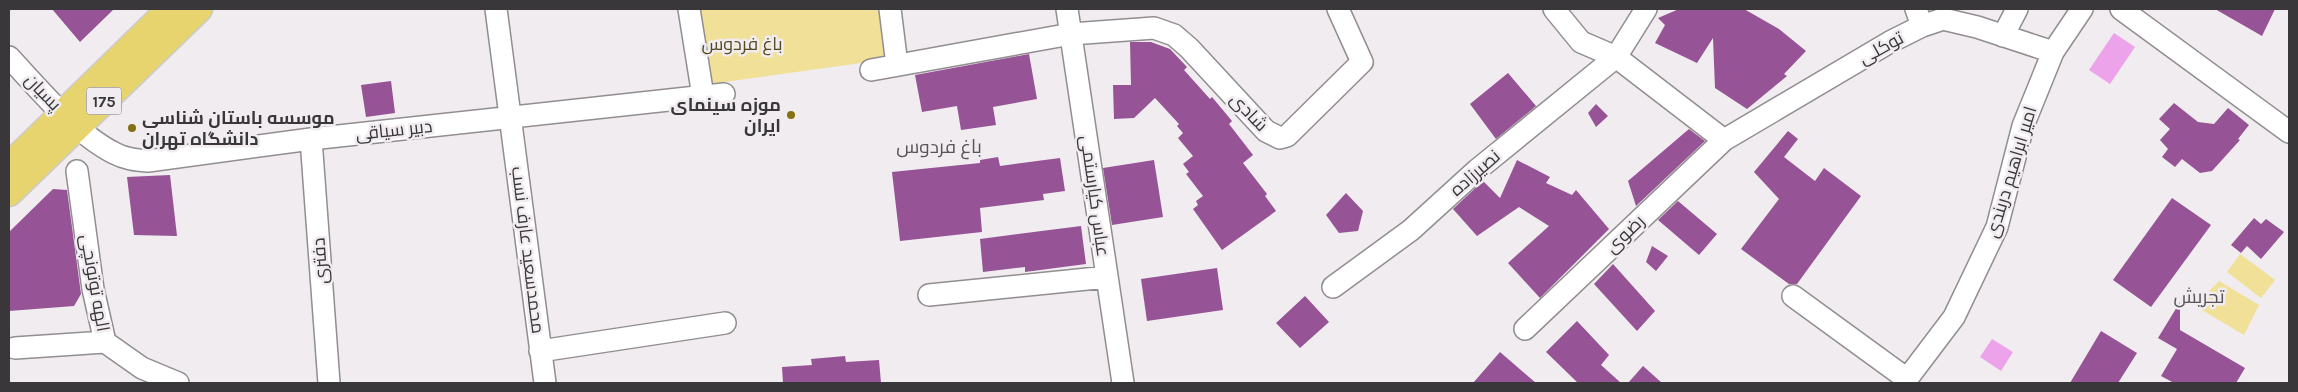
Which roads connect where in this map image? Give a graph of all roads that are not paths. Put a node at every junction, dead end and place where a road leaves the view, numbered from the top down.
1 (170, 9) edge
2 (199, 9) edge
3 (496, 9) edge
4 (690, 9) edge
5 (890, 9) edge
6 (1067, 9) edge
7 (1338, 9) edge
8 (1554, 9) edge
9 (1646, 9) edge
10 (2017, 9) edge
11 (2082, 9) edge
12 (2121, 9) edge
13 (1919, 18) edge
14 (1071, 34) junction
15 (2003, 36) junction
16 (2052, 52) junction
17 (9, 57) edge
18 (1616, 57) junction
19 (897, 66) junction
20 (871, 70) dead end
21 (511, 117) junction
22 (77, 127) junction
23 (2289, 132) edge
24 (311, 139) junction
25 (1724, 140) junction
26 (9, 166) edge
27 (77, 171) dead end
28 (9, 193) edge
29 (1107, 277) junction
30 (1333, 287) dead end
31 (929, 295) dead end
32 (1794, 296) dead end
33 (726, 324) dead end
34 (1525, 329) dead end
35 (105, 342) junction
36 (15, 348) dead end
37 (540, 350) junction
38 (141, 376) edge
39 (1905, 381) edge
40 (178, 383) edge
41 (329, 383) edge
42 (545, 383) edge
43 (1123, 383) edge

1 - 26 main road, 175
2 - 22 main road, 175
3 - 21 street, محمدسعید عارف نسب
4 - 21 street, دبیر سیاقی
5 - 19 street
6 - 14 street, عباس کیارستمی
7 - 14 street, شادی
8 - 18 street
9 - 18 street, نصیرزاده
10 - 15 street
11 - 16 street, امیر ابراهیم دربندی
12 - 23 street
13 - 15 street, توکلی
13 - 25 street, توکلی
14 - 19 street
14 - 29 street, عباس کیارستمی
15 - 16 street, توکلی
16 - 39 street, امیر ابراهیم دربندی
17 - 22 street, پسیان
18 - 25 street
18 - 30 street, نصیرزاده
19 - 20 street
21 - 24 street, دبیر سیاقی
21 - 37 street, محمدسعید عارف نسب
22 - 24 street, دبیر سیاقی
22 - 28 main road, 175
24 - 41 street, دفتری
25 - 34 street, رضوى
27 - 35 street, الهه توتونچی
29 - 31 street
29 - 43 street, عباس کیارستمی
32 - 39 street
33 - 37 street
35 - 36 street
35 - 38 street, الهه توتونچی
37 - 42 street, محمدسعید عارف نسب
38 - 40 street, الهه توتونچی

